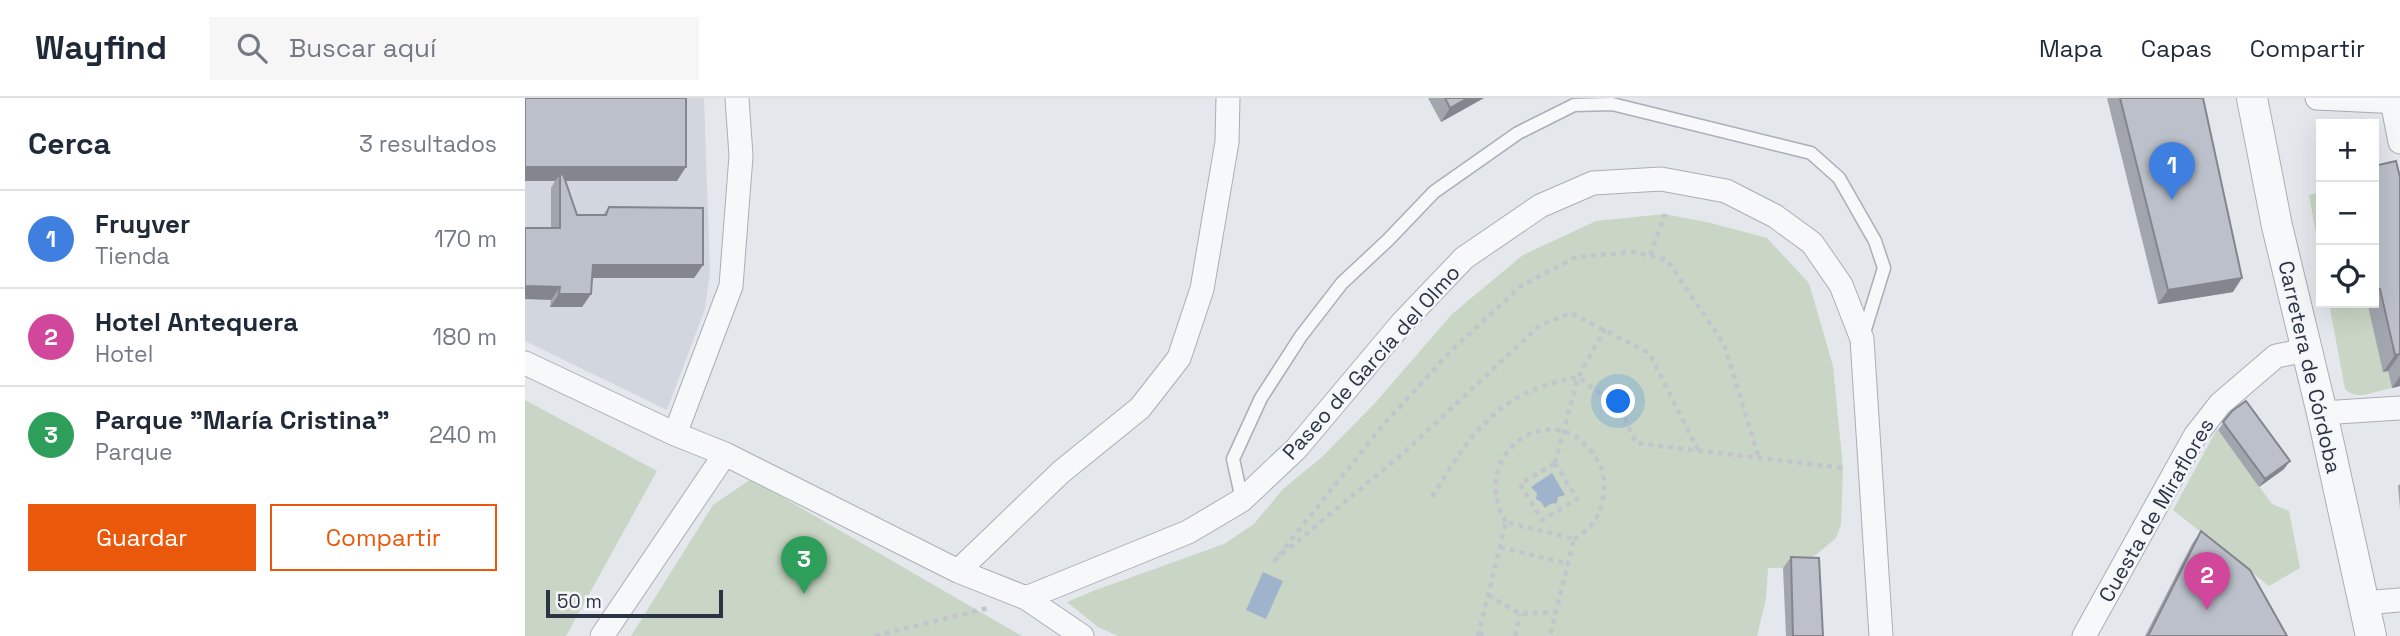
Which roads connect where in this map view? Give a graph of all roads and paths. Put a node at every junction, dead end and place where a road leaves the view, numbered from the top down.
1 (737, 98) edge
2 (1228, 98) edge
3 (2252, 98) edge
4 (2316, 98) edge
5 (2396, 102) edge
6 (2400, 142) edge
7 (1665, 215) dead end
8 (1650, 255) junction
9 (1605, 329) junction
10 (1862, 339) junction
11 (2307, 350) junction
12 (525, 363) edge
13 (1579, 377) junction
14 (2400, 408) edge
15 (2322, 413) junction
16 (1563, 430) junction
17 (675, 435) junction
18 (1698, 450) junction
19 (725, 454) junction
20 (1759, 458) junction
21 (1555, 463) junction
22 (1843, 468) dead end
23 (1432, 497) dead end
24 (1242, 500) junction
25 (1542, 520) junction
26 (1506, 522) junction
27 (1540, 530) junction
28 (1574, 539) junction
29 (1500, 547) junction
30 (1568, 564) junction
31 (958, 572) junction
32 (1488, 595) junction
33 (1026, 598) junction
34 (2400, 600) edge
35 (2364, 603) junction
36 (1556, 612) junction
37 (1520, 614) junction
38 (1478, 634) edge
39 (602, 636) edge
40 (875, 636) edge
41 (1082, 636) edge
42 (1487, 636) edge
43 (1515, 636) edge
44 (1551, 636) edge
45 (1881, 636) edge
46 (2084, 636) edge
47 (2371, 636) edge

1 - 17 street
2 - 31 street
3 - 11 street, Carretera de Córdoba
4 - 5 street
5 - 6 street
7 - 8 path
8 - 9 path
8 - 20 path
9 - 13 path
9 - 18 path
10 - 24 street, Paseo de García del Olmo
10 - 24 lane
10 - 45 street, Paseo de García del Olmo
11 - 15 street, Carretera de Córdoba
11 - 46 street, Cuesta de Miraflores
12 - 17 street
13 - 16 path
13 - 18 path
13 - 23 path
14 - 15 street
15 - 35 street, Carretera de Córdoba
16 - 21 path
16 - 26 path
16 - 28 path
17 - 19 street
18 - 20 path
19 - 31 street
19 - 39 street
20 - 22 path
21 - 25 path
21 - 25 path
24 - 33 street, Paseo de García del Olmo
25 - 27 path
26 - 27 path
26 - 29 path
27 - 28 path
28 - 30 path
29 - 30 path
29 - 32 path
30 - 36 path
31 - 33 street
32 - 37 path
32 - 38 path
33 - 40 path
33 - 41 street
34 - 35 street
35 - 47 street, Carretera de Córdoba
36 - 37 path
36 - 44 path
37 - 43 path
38 - 42 path

